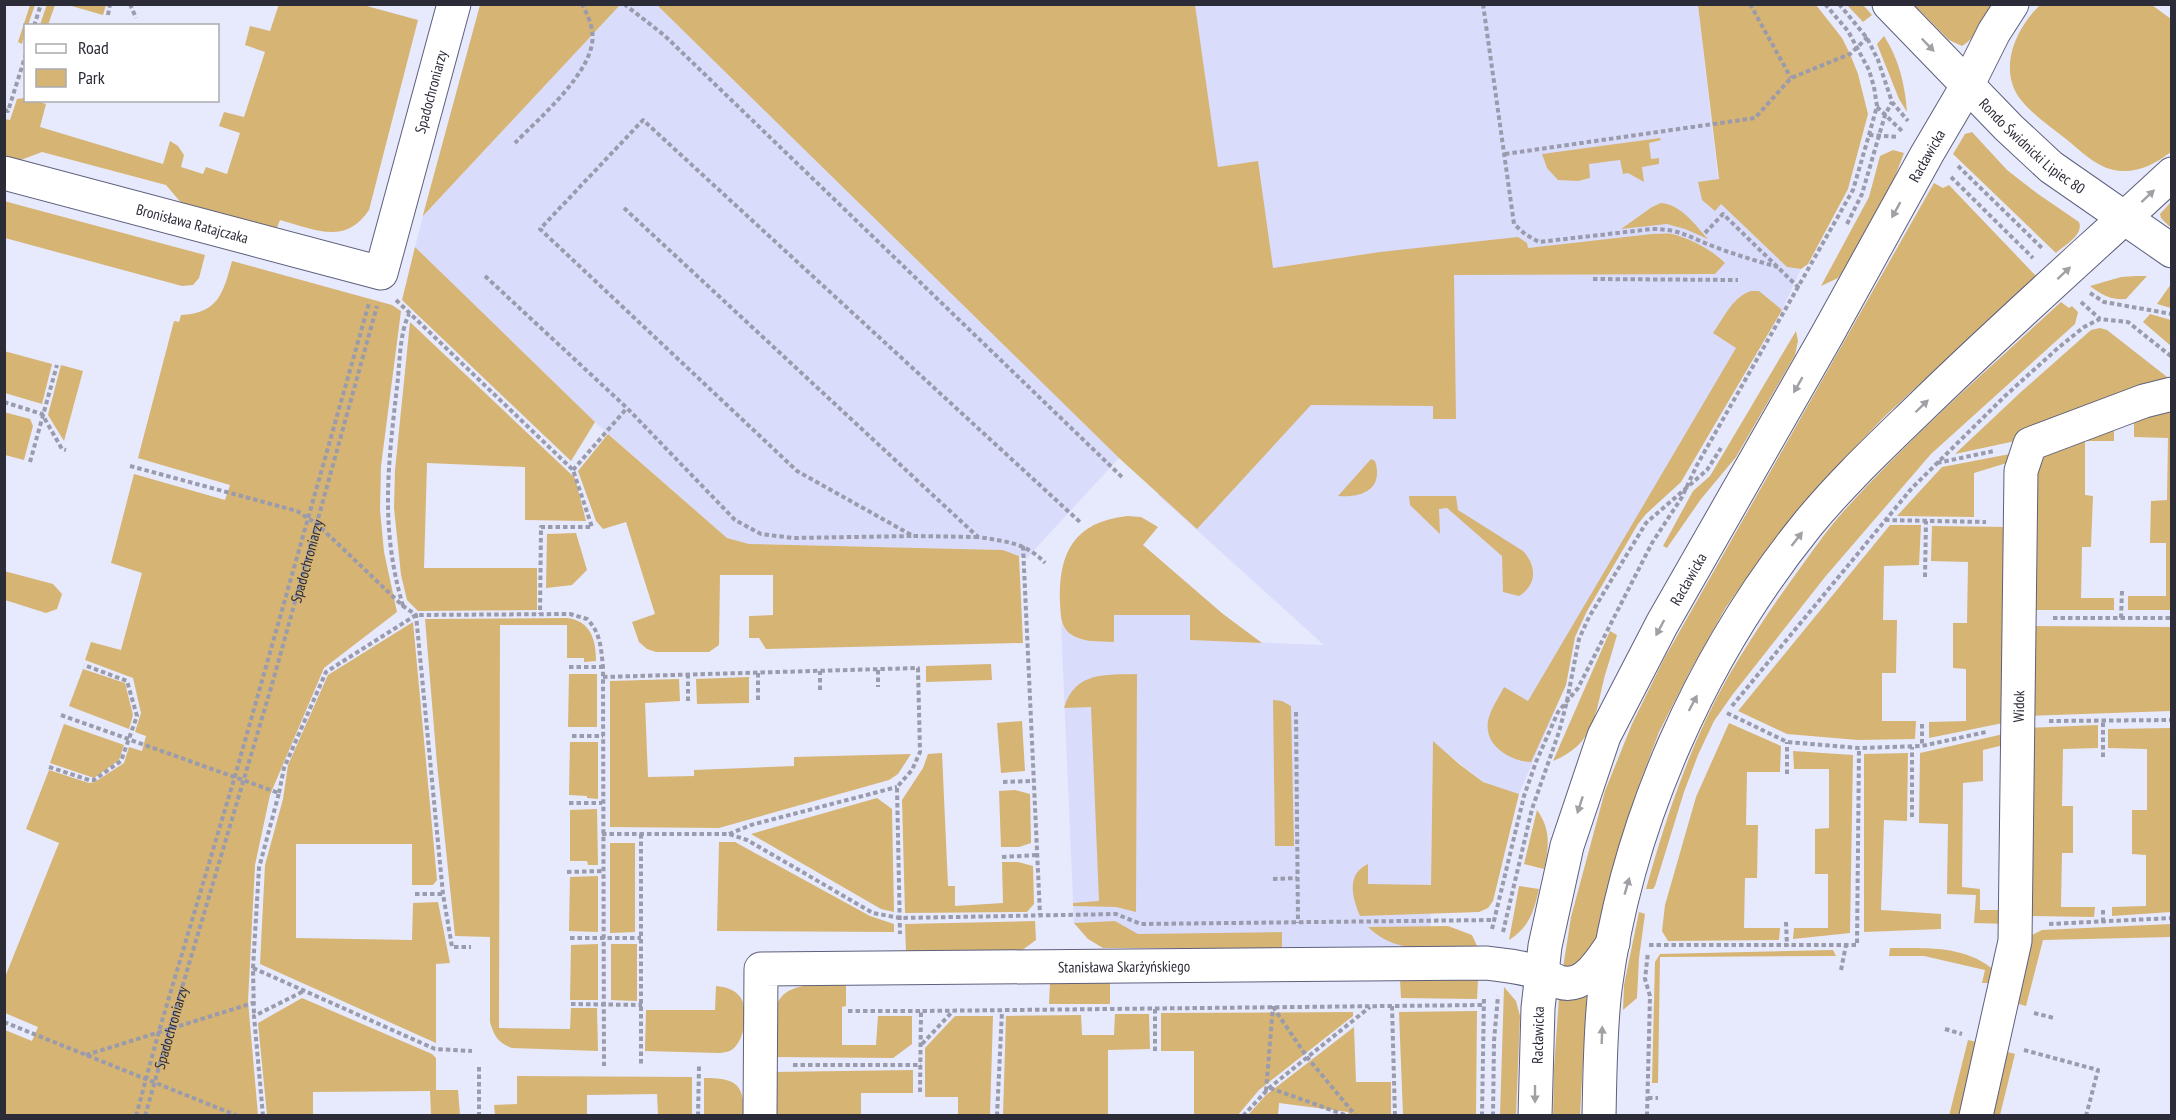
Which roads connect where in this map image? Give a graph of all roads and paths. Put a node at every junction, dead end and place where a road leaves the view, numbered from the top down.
1 (41, 4) edge
2 (110, 4) edge
3 (130, 4) edge
4 (454, 4) edge
5 (582, 4) edge
6 (624, 4) edge
7 (1484, 4) edge
8 (1750, 4) edge
9 (1825, 4) edge
10 (1839, 4) edge
11 (1888, 4) edge
12 (2012, 4) edge
13 (108, 15) dead end
14 (136, 18) dead end
15 (35, 24) edge
16 (1858, 47) junction
17 (24, 60) edge
18 (1791, 78) junction
19 (1967, 86) junction
20 (1877, 106) junction
21 (4, 110) edge
22 (1869, 135) junction
23 (515, 143) dead end
24 (1930, 149) junction
25 (1505, 154) junction
26 (4, 173) edge
27 (2172, 174) edge
28 (624, 208) dead end
29 (2124, 219) junction
30 (1705, 233) dead end
31 (2172, 251) edge
32 (1778, 267) junction
33 (484, 276) dead end
34 (2061, 276) junction
35 (1593, 279) dead end
36 (1738, 280) dead end
37 (1799, 288) junction
38 (383, 289) junction
39 (409, 314) junction
40 (2172, 314) edge
41 (2100, 319) junction
42 (2172, 357) edge
43 (57, 365) dead end
44 (2172, 394) edge
45 (4, 402) edge
46 (627, 408) junction
47 (42, 414) junction
48 (2030, 444) junction
49 (66, 450) dead end
50 (30, 462) dead end
51 (1937, 463) junction
52 (130, 466) dead end
53 (573, 470) junction
54 (1124, 479) dead end
55 (309, 518) junction
56 (1885, 520) junction
57 (1926, 521) junction
58 (2020, 522) junction
59 (1082, 523) dead end
60 (317, 524) junction
61 (914, 536) junction
62 (978, 537) junction
63 (1023, 546) junction
64 (1045, 563) dead end
65 (1925, 577) dead end
66 (2122, 591) dead end
67 (403, 606) junction
68 (540, 614) junction
69 (416, 615) junction
70 (2019, 618) junction
71 (2121, 618) junction
72 (2172, 618) edge
73 (84, 665) dead end
74 (569, 667) dead end
75 (603, 667) junction
76 (878, 670) junction
77 (820, 671) junction
78 (758, 673) junction
79 (688, 674) junction
80 (603, 677) junction
81 (878, 687) dead end
82 (820, 690) dead end
83 (688, 701) dead end
84 (758, 701) dead end
85 (1296, 712) dead end
86 (1727, 713) junction
87 (61, 715) dead end
88 (1722, 720) dead end
89 (2172, 720) edge
90 (2103, 721) junction
91 (1922, 724) dead end
92 (2017, 726) junction
93 (572, 736) dead end
94 (603, 736) junction
95 (129, 738) junction
96 (1787, 742) junction
97 (1922, 746) junction
98 (1912, 747) junction
99 (1859, 748) junction
100 (2103, 757) dead end
101 (49, 767) dead end
102 (1787, 774) dead end
103 (235, 776) junction
104 (245, 780) junction
105 (1033, 781) junction
106 (1003, 782) dead end
107 (897, 787) junction
108 (279, 793) junction
109 (569, 803) dead end
110 (602, 803) junction
111 (1912, 817) dead end
112 (602, 834) junction
113 (641, 834) junction
114 (729, 834) junction
115 (1037, 855) junction
116 (1002, 857) dead end
117 (602, 871) junction
118 (567, 872) dead end
119 (1297, 878) junction
120 (1273, 879) dead end
121 (415, 894) dead end
122 (443, 894) junction
123 (2103, 907) dead end
124 (1040, 915) junction
125 (900, 918) junction
126 (2172, 918) edge
127 (1493, 920) junction
128 (1786, 922) dead end
129 (2103, 922) junction
130 (1299, 923) junction
131 (2015, 925) junction
132 (1650, 934) dead end
133 (602, 938) junction
134 (641, 938) junction
135 (570, 939) dead end
136 (1613, 943) junction
137 (1649, 945) junction
138 (1846, 945) junction
139 (1786, 946) junction
140 (471, 947) dead end
141 (1486, 963) junction
142 (253, 968) junction
143 (900, 968) junction
144 (1841, 970) dead end
145 (1542, 973) junction
146 (304, 991) junction
147 (253, 1003) junction
148 (571, 1004) dead end
149 (602, 1004) junction
150 (642, 1005) junction
151 (1483, 1005) junction
152 (1273, 1006) junction
153 (1371, 1006) junction
154 (1392, 1006) junction
155 (1155, 1008) junction
156 (848, 1011) dead end
157 (921, 1011) junction
158 (952, 1011) junction
159 (1002, 1011) junction
160 (254, 1016) junction
161 (4, 1022) edge
162 (170, 1028) junction
163 (159, 1031) junction
164 (1993, 1042) junction
165 (921, 1045) junction
166 (472, 1051) dead end
167 (1155, 1051) dead end
168 (86, 1055) junction
169 (1307, 1057) junction
170 (760, 1065) junction
171 (921, 1065) junction
172 (603, 1066) dead end
173 (641, 1066) dead end
174 (699, 1066) dead end
175 (479, 1067) dead end
176 (147, 1079) junction
177 (154, 1082) junction
178 (1268, 1090) junction
179 (920, 1092) dead end
180 (1648, 1098) junction
181 (1658, 1098) dead end
182 (136, 1116) edge
183 (145, 1116) edge
184 (238, 1116) edge
185 (263, 1116) edge
186 (479, 1116) edge
187 (698, 1116) edge
188 (760, 1116) edge
189 (997, 1116) edge
190 (1243, 1116) edge
191 (1348, 1116) edge
192 (1356, 1116) edge
193 (1395, 1116) edge
194 (1482, 1116) edge
195 (1535, 1116) edge
196 (1599, 1116) edge
197 (1647, 1116) edge
198 (1976, 1116) edge
199 (2086, 1116) edge

1 - 15 path
2 - 13 path
3 - 14 path
4 - 38 street, Spadochroniarzy
5 - 23 path
6 - 54 path
7 - 25 path
8 - 18 path
9 - 16 path
10 - 24 path
11 -> 19 street
12 - 19 street, Rondo Świdnicki Lipiec 80
16 - 18 path
16 - 20 path
17 - 21 path
18 - 25 path
19 - 24 street, Racławicka
19 - 29 street, Rondo Świdnicki Lipiec 80
20 - 22 path
20 - 22 path
22 - 37 path
24 - 34 path
24 - 34 path
24 -> 145 street, Racławicka
25 - 32 path
26 - 38 street, Bronisława Ratajczaka
29 -> 27 street
28 - 62 path
29 - 31 street, Rondo Świdnicki Lipiec 80
29 - 34 street
30 - 32 path
32 - 37 path
33 - 46 path
34 - 40 path
34 - 41 path
136 -> 34 street
35 - 36 path
37 - 127 path
38 - 39 path
38 - 55 path
38 - 60 path, Spadochroniarzy
39 - 53 path
39 - 67 path
41 - 42 path
41 - 51 path
43 - 47 path
44 - 48 street
45 - 47 path
46 - 53 path
46 - 61 path
47 - 49 path
47 - 50 path
48 - 51 path
48 - 58 street, Widok
51 - 56 path
52 - 55 path
53 - 68 path
55 - 60 path
55 - 103 path
56 - 57 path
56 - 86 path
57 - 58 path
57 - 65 path
58 - 70 street, Widok
59 - 61 path
60 - 67 path
60 - 104 path, Spadochroniarzy
61 - 62 path
62 - 63 path
63 - 64 path
63 - 105 path
66 - 71 path
67 - 69 path
68 - 69 path
68 - 75 path
69 - 108 path
69 - 122 path
70 - 71 path
70 - 92 street, Widok
71 - 72 path
73 - 95 path
74 - 75 path
75 - 80 path
76 - 77 path
76 - 81 path
76 - 107 path
77 - 78 path
77 - 82 path
78 - 79 path
78 - 84 path
79 - 80 path
79 - 83 path
80 - 94 path
85 - 119 path
86 - 88 path
86 - 96 path
87 - 95 path
89 - 90 path
90 - 92 path
90 - 100 path
91 - 97 path
92 - 97 path
92 - 131 street, Widok
93 - 94 path
94 - 110 path
95 - 101 path
95 - 103 path
96 - 99 path
96 - 102 path
97 - 98 path
98 - 99 path
98 - 111 path
99 - 138 path
103 - 104 path
103 - 163 path
104 - 108 path
104 - 162 path, Spadochroniarzy
105 - 106 path
105 - 115 path
107 - 114 path
107 - 125 path
108 - 142 path
109 - 110 path
110 - 112 path
112 - 113 path
112 - 117 path
113 - 114 path
113 - 134 path
114 - 125 path
115 - 116 path
115 - 124 path
117 - 118 path
117 - 133 path
119 - 120 path
119 - 130 path
121 - 122 path
122 - 140 path
123 - 129 path
124 - 125 path
124 - 130 path
125 - 143 path
126 - 129 path
127 - 130 path
127 - 141 path
128 - 139 path
129 - 131 path
131 - 164 street, Widok
132 - 137 path
133 - 134 path
133 - 135 path
133 - 149 path
134 - 150 path
136 - 145 street, Stanisława Skarżyńskiego
196 -> 136 street
137 - 139 path
137 - 180 path
138 - 139 path
138 - 144 path
141 - 143 street, Stanisława Skarżyńskiego
141 - 145 street, Stanisława Skarżyńskiego
141 - 151 path
142 - 146 path
142 - 147 path
143 - 170 street, Stanisława Skarżyńskiego
145 -> 195 street, Racławicka
146 - 160 path
146 - 166 path
147 - 160 path
147 - 162 path
148 - 149 path
149 - 150 path
149 - 172 path
150 - 173 path
151 - 154 path
151 - 194 path
152 - 153 path
152 - 155 path
152 - 169 path
152 - 178 path
153 - 154 path
153 - 169 path
154 - 193 path
155 - 159 path
155 - 167 path
156 - 157 path
157 - 158 path
157 - 165 path
158 - 159 path
158 - 165 path
159 - 189 path
160 - 185 path
161 - 168 path
162 - 163 path
162 - 177 path, Spadochroniarzy
163 - 168 path
163 - 176 path
164 - 198 street, Widok
164 - 199 path
165 - 171 path
168 - 176 path
169 - 178 path
169 - 192 path
170 - 171 path
170 - 188 street, Stanisława Skarżyńskiego
171 - 179 path
174 - 187 path
175 - 186 path
176 - 177 path
176 - 182 path
177 - 183 path, Spadochroniarzy
177 - 184 path
178 - 190 path
178 - 191 path
180 - 181 path
180 - 197 path

